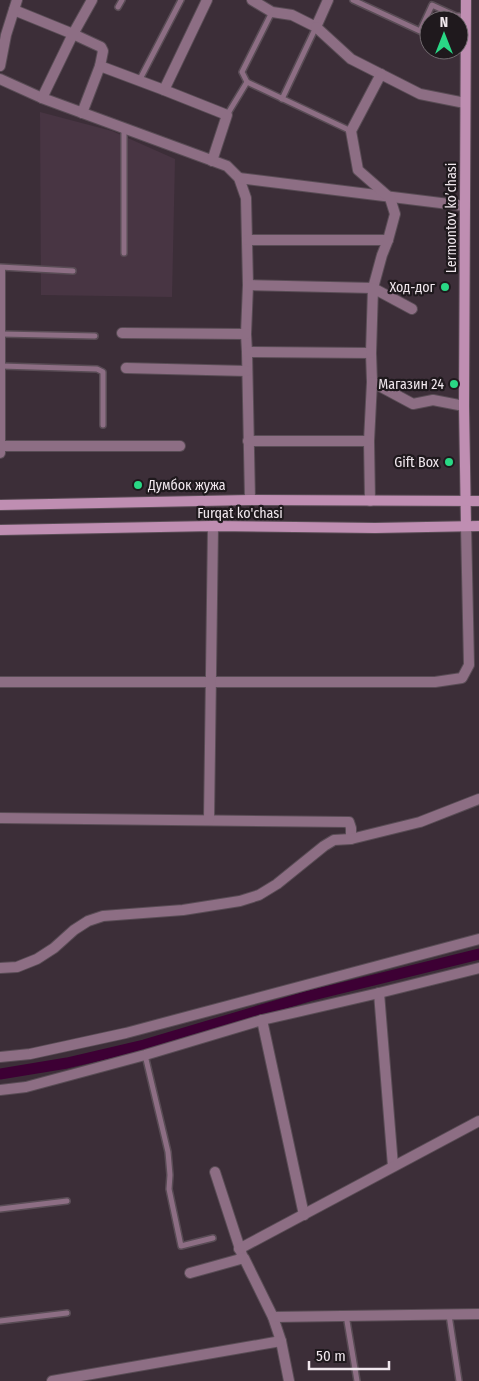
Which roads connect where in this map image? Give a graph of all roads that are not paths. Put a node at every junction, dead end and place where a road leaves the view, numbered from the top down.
1 (92, 0) edge
2 (122, 0) edge
3 (181, 0) edge
4 (207, 0) edge
5 (252, 0) edge
6 (328, 0) edge
7 (353, 0) edge
8 (15, 5) edge
9 (118, 7) dead end
10 (430, 10) edge
11 (443, 10) edge
12 (272, 12) junction
13 (316, 27) junction
14 (419, 31) edge
15 (73, 34) junction
16 (3, 35) edge
17 (465, 60) edge
18 (0, 66) edge
19 (100, 66) junction
20 (381, 74) junction
21 (0, 79) edge
22 (139, 81) junction
23 (247, 82) junction
24 (164, 90) junction
25 (42, 98) junction
26 (282, 99) junction
27 (465, 103) junction
28 (82, 113) junction
29 (227, 115) junction
30 (124, 129) junction
31 (351, 131) junction
32 (212, 161) junction
33 (240, 178) junction
34 (390, 198) junction
35 (465, 206) junction
36 (247, 240) junction
37 (388, 240) junction
38 (124, 253) dead end
39 (0, 269) edge
40 (73, 271) dead end
41 (248, 285) junction
42 (373, 288) junction
43 (0, 294) edge
44 (412, 309) dead end
45 (122, 333) dead end
46 (1, 334) edge
47 (246, 334) junction
48 (95, 336) dead end
49 (247, 352) junction
50 (371, 353) junction
51 (0, 366) edge
52 (126, 368) dead end
53 (247, 371) junction
54 (372, 382) junction
55 (464, 406) junction
56 (0, 422) edge
57 (103, 425) dead end
58 (248, 441) junction
59 (369, 441) junction
60 (0, 446) edge
61 (180, 446) dead end
62 (0, 453) edge
63 (250, 500) junction
64 (370, 500) junction
65 (466, 501) junction
66 (479, 501) edge
67 (0, 505) edge
68 (212, 526) junction
69 (466, 526) junction
70 (479, 526) edge
71 (0, 530) edge
72 (0, 682) edge
73 (211, 682) junction
74 (479, 799) edge
75 (0, 818) edge
76 (209, 820) junction
77 (351, 839) junction
78 (479, 938) edge
79 (0, 968) edge
80 (479, 968) edge
81 (379, 993) junction
82 (262, 1020) junction
83 (145, 1055) junction
84 (0, 1057) edge
85 (0, 1090) edge
86 (479, 1121) edge
87 (393, 1166) junction
88 (215, 1172) dead end
89 (67, 1202) dead end
90 (0, 1209) edge
91 (304, 1215) junction
92 (212, 1238) dead end
93 (242, 1254) junction
94 (190, 1273) dead end
95 (67, 1313) dead end
96 (479, 1314) edge
97 (346, 1315) junction
98 (449, 1315) junction
99 (273, 1318) junction
100 (0, 1321) edge
101 (281, 1341) junction
102 (52, 1381) edge
103 (289, 1381) edge
104 (356, 1381) edge
105 (459, 1381) edge

1 - 15 street
2 - 9 lane
3 - 22 lane
4 - 24 street
5 - 12 street
6 - 13 street
7 - 14 lane
8 - 15 street
8 - 16 street
10 - 11 lane
12 - 13 street
12 - 23 lane
13 - 20 street
13 - 26 lane
15 - 19 street
15 - 25 street
16 - 18 street
17 - 27 main road, Lermontov ko’chasi
19 - 22 street
19 - 28 street
20 - 27 street
20 - 31 street
21 - 25 street
22 - 24 street
23 - 26 lane
23 - 29 lane
24 - 29 street
25 - 28 street
26 - 31 lane
27 - 35 main road, Lermontov ko’chasi
28 - 30 street
29 - 32 street
30 - 32 street
30 - 38 lane
31 - 34 street
32 - 33 street
33 - 34 street
33 - 36 street
34 - 35 street
34 - 37 street
35 - 55 main road, Lermontov ko’chasi
36 - 37 street
36 - 41 street
37 - 42 street
39 - 40 lane
39 - 43 street
41 - 42 street
41 - 47 street
42 - 44 street
42 - 50 street
43 - 46 street
45 - 47 street
46 - 48 lane
46 - 51 street
47 - 49 street
49 - 50 street
49 - 53 street
50 - 54 street
51 - 56 street
51 - 57 lane
52 - 53 street
53 - 58 street
54 - 55 street
54 - 59 street
55 - 65 main road, Lermontov ko’chasi
56 - 60 street
58 - 59 street
58 - 63 street
59 - 64 street
60 - 61 street
60 - 62 street
63 - 64 main road, Furqat ko'chasi
63 - 67 main road, Furqat ko'chasi
64 - 65 main road, Furqat ko'chasi
65 - 66 main road, Furqat ko'chasi
65 - 69 main road, Lermontov ko’chasi
68 - 69 main road, Furqat ko'chasi
68 - 71 main road, Furqat ko'chasi
68 - 73 street
69 - 70 main road, Furqat ko'chasi
69 - 73 street
72 - 73 street
73 - 76 street
74 - 77 street
75 - 76 street
76 - 77 street
77 - 79 street
78 - 84 street
80 - 81 street
81 - 82 street
81 - 87 street
82 - 83 street
82 - 91 street
83 - 85 street
83 - 92 lane
86 - 87 street
87 - 91 street
88 - 93 street
89 - 90 lane
91 - 93 street
93 - 94 street
93 - 99 street
95 - 100 lane
96 - 98 street
97 - 98 street
97 - 99 street
97 - 104 lane
98 - 105 lane
99 - 101 street
101 - 102 street
101 - 103 street

